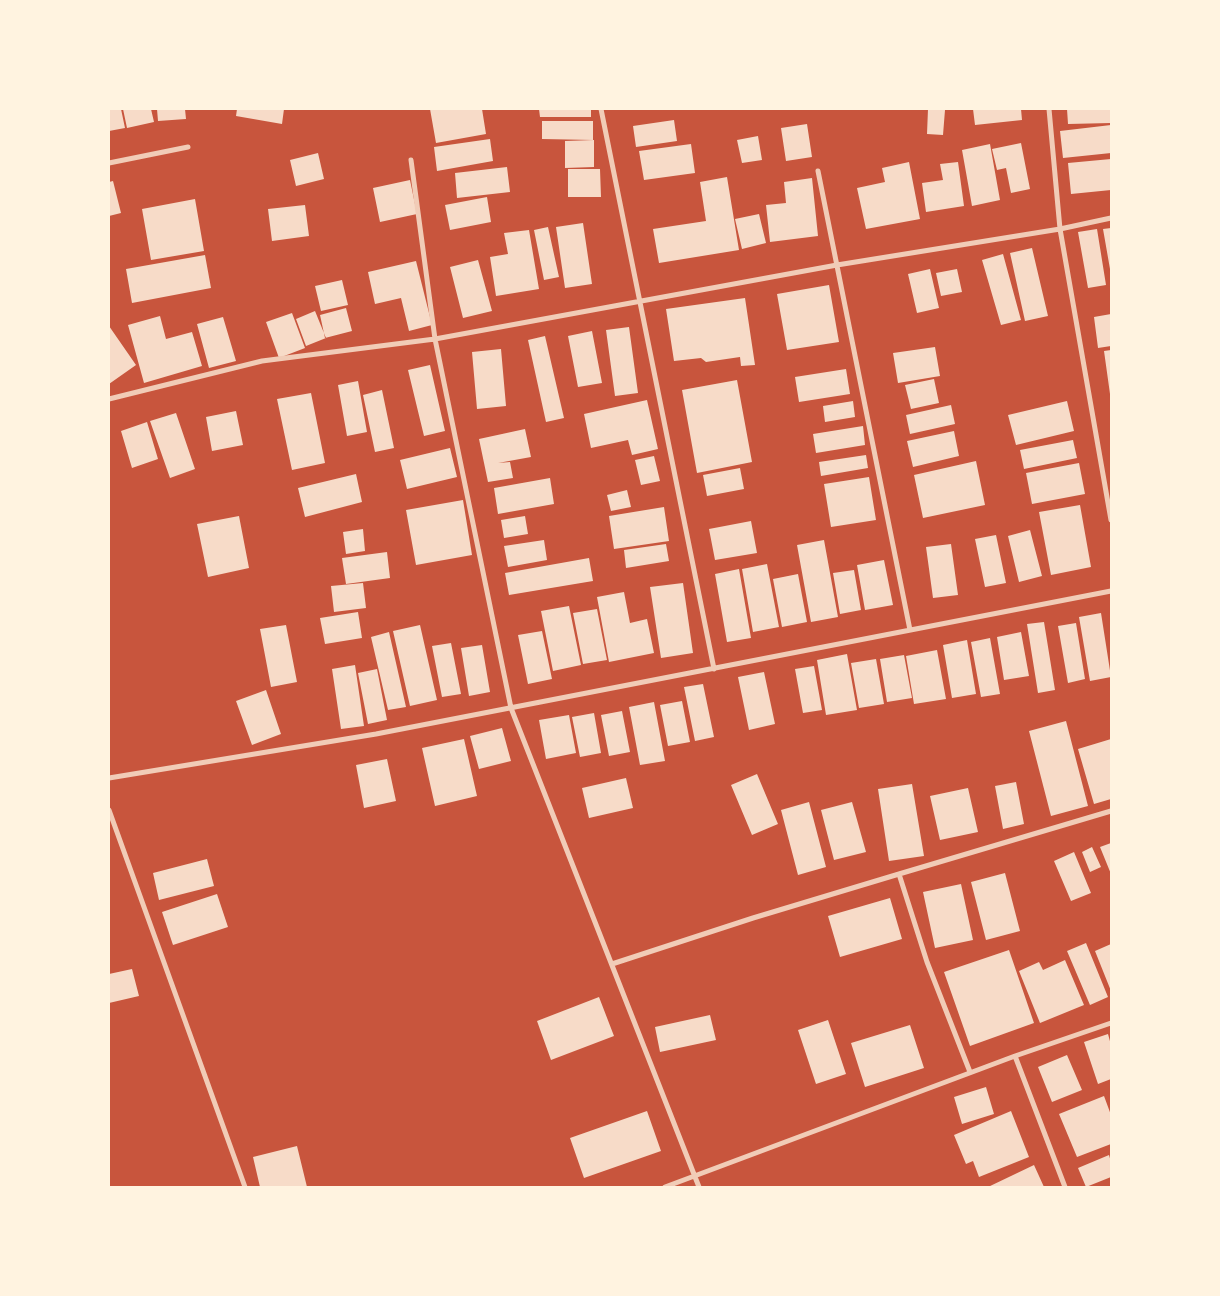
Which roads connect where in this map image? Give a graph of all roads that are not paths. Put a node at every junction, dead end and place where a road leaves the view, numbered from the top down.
1 (601, 109) edge
2 (1049, 109) edge
3 (188, 148) dead end
4 (411, 160) dead end
5 (109, 163) edge
6 (818, 171) dead end
7 (1111, 218) edge
8 (1060, 229) junction
9 (837, 265) junction
10 (640, 302) junction
11 (435, 340) junction
12 (109, 398) edge
13 (1111, 520) edge
14 (1111, 591) edge
15 (910, 630) junction
16 (714, 669) junction
17 (511, 708) junction
18 (109, 778) edge
19 (109, 810) edge
20 (1111, 811) edge
21 (899, 874) junction
22 (612, 964) junction
23 (1111, 1023) edge
24 (1014, 1056) junction
25 (970, 1072) junction
26 (695, 1176) junction
27 (245, 1187) edge
28 (665, 1187) edge
29 (699, 1187) edge
30 (1065, 1187) edge

1 - 10 street
2 - 8 street
3 - 5 street
4 - 11 street
6 - 9 street
7 - 8 street
8 - 9 street
8 - 13 street
9 - 10 street
9 - 15 street
10 - 11 street
10 - 16 street
11 - 12 street
11 - 17 street
14 - 15 street
15 - 16 street
16 - 17 street
17 - 18 street
17 - 22 street
19 - 27 street
20 - 21 street
21 - 22 street
21 - 25 street
22 - 26 street
23 - 24 street
24 - 25 street
24 - 30 street
25 - 26 street
26 - 28 street
26 - 29 street

